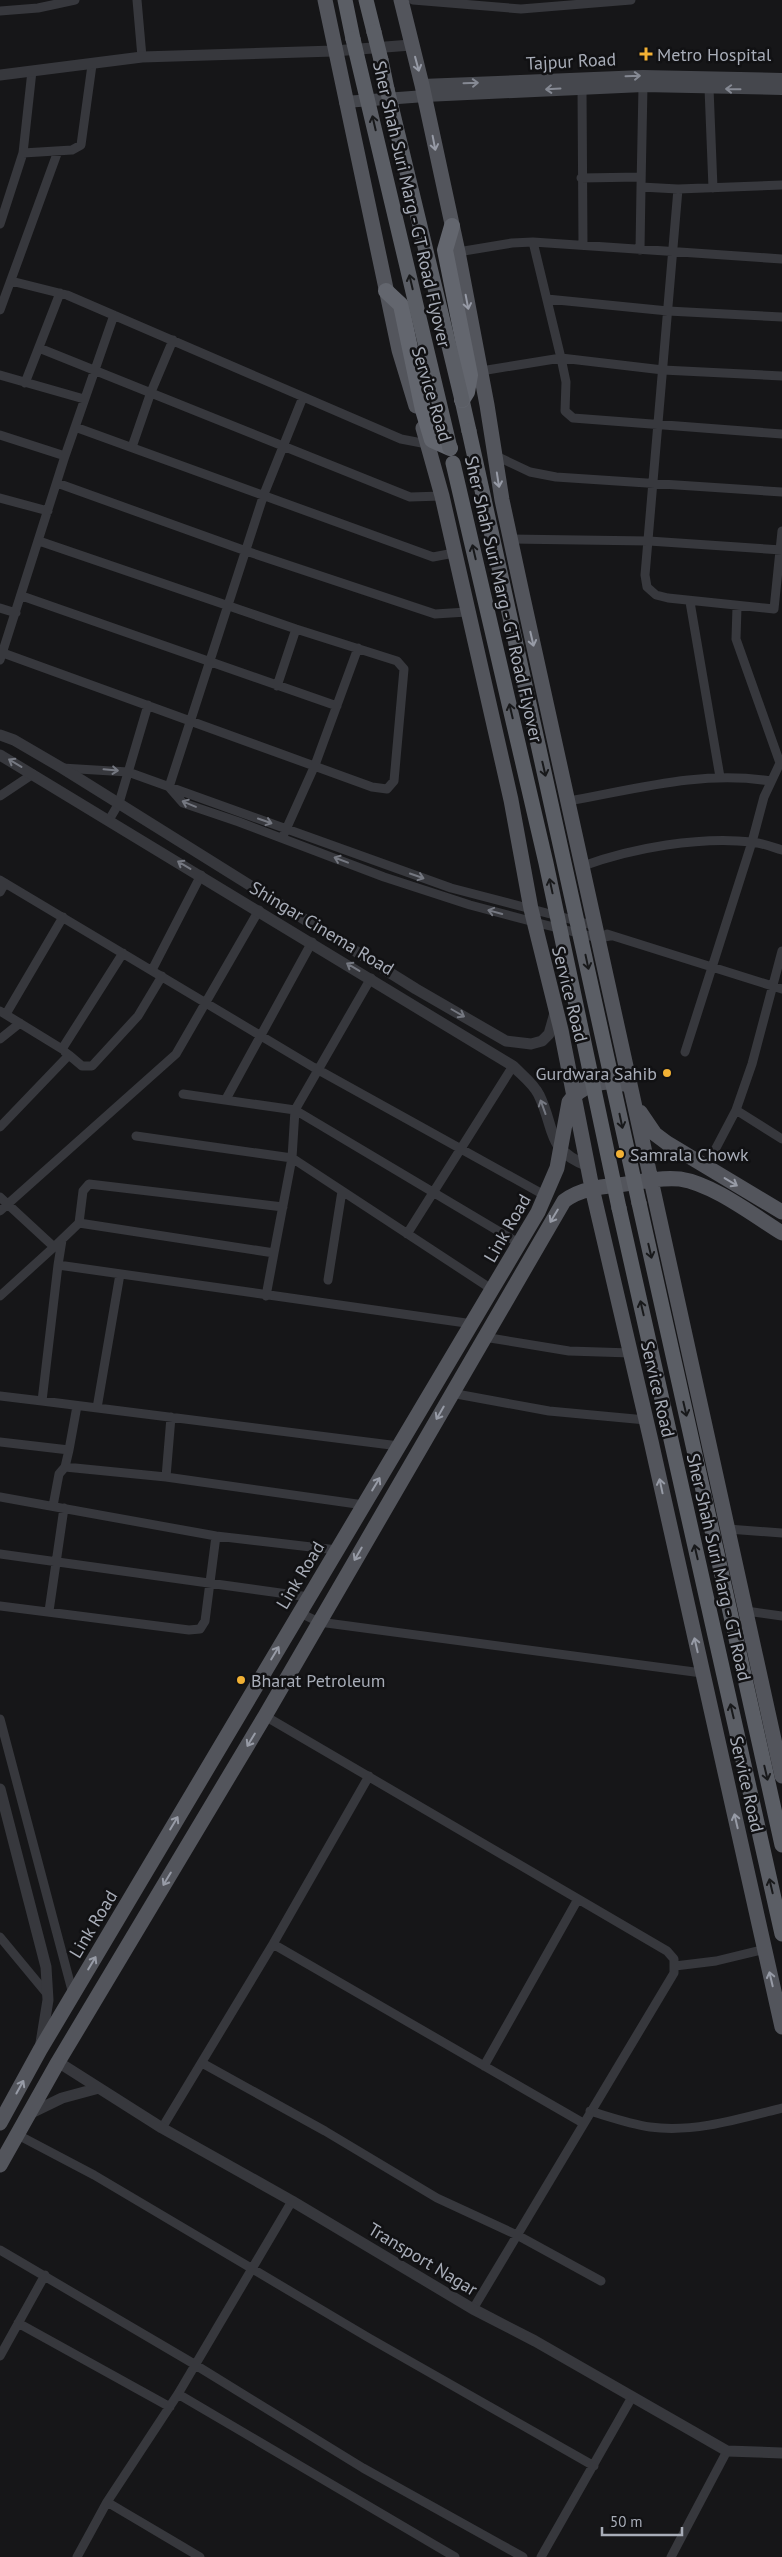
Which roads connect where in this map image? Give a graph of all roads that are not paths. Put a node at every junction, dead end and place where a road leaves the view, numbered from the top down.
1 (75, 0) edge
2 (137, 0) edge
3 (325, 0) edge
4 (345, 0) edge
5 (366, 0) edge
6 (401, 0) edge
7 (413, 0) edge
8 (630, 0) edge
9 (0, 11) edge
10 (411, 45) junction
11 (334, 51) junction
12 (142, 57) junction
13 (92, 65) junction
14 (32, 71) junction
15 (0, 74) edge
16 (782, 79) edge
17 (643, 86) junction
18 (582, 88) junction
19 (709, 88) junction
20 (782, 89) edge
21 (423, 90) junction
22 (345, 102) junction
23 (58, 151) junction
24 (23, 153) junction
25 (581, 178) junction
26 (641, 182) junction
27 (782, 185) edge
28 (713, 188) junction
29 (678, 189) junction
30 (0, 224) edge
31 (452, 226) junction
32 (533, 242) junction
33 (583, 245) junction
34 (640, 250) junction
35 (458, 252) junction
36 (672, 252) junction
37 (782, 259) edge
38 (11, 281) junction
39 (386, 291) junction
40 (60, 293) junction
41 (547, 299) junction
42 (0, 310) edge
43 (668, 311) junction
44 (114, 315) junction
45 (782, 317) edge
46 (173, 340) junction
47 (39, 348) junction
48 (561, 358) junction
49 (95, 369) junction
50 (663, 370) junction
51 (480, 371) junction
52 (0, 376) edge
53 (782, 376) edge
54 (26, 383) junction
55 (151, 392) junction
56 (303, 397) junction
57 (84, 399) junction
58 (462, 400) junction
59 (660, 426) junction
60 (75, 427) junction
61 (782, 434) edge
62 (0, 435) edge
63 (428, 444) junction
64 (132, 447) junction
65 (283, 447) junction
66 (450, 448) junction
67 (494, 455) junction
68 (65, 456) junction
69 (58, 483) junction
70 (654, 484) junction
71 (782, 492) edge
72 (264, 494) junction
73 (442, 496) junction
74 (0, 498) edge
75 (48, 512) junction
76 (782, 531) edge
77 (510, 539) junction
78 (39, 541) junction
79 (649, 541) junction
80 (781, 550) edge
81 (246, 551) junction
82 (454, 553) junction
83 (22, 596) junction
84 (690, 602) junction
85 (228, 606) junction
86 (737, 607) junction
87 (0, 608) edge
88 (778, 610) edge
89 (467, 612) junction
90 (16, 613) junction
91 (296, 629) junction
92 (358, 648) junction
93 (1, 656) edge
94 (208, 662) junction
95 (278, 686) junction
96 (148, 705) junction
97 (337, 706) junction
98 (191, 720) junction
99 (0, 735) edge
100 (0, 755) edge
101 (315, 765) junction
102 (62, 768) junction
103 (128, 772) junction
104 (33, 774) junction
105 (720, 777) junction
106 (770, 781) junction
107 (169, 787) junction
108 (0, 796) edge
109 (569, 801) junction
110 (119, 803) junction
111 (109, 820) junction
112 (287, 828) junction
113 (282, 838) junction
114 (752, 842) junction
115 (782, 850) edge
116 (583, 866) junction
117 (201, 875) junction
118 (3, 882) edge
119 (0, 892) edge
120 (259, 910) junction
121 (532, 915) junction
122 (63, 917) junction
123 (601, 933) junction
124 (312, 942) junction
125 (782, 951) edge
126 (123, 952) junction
127 (713, 968) junction
128 (152, 970) junction
129 (162, 976) junction
130 (371, 978) junction
131 (777, 988) edge
132 (206, 1002) junction
133 (3, 1013) edge
134 (555, 1013) junction
135 (20, 1023) junction
136 (262, 1036) junction
137 (0, 1039) edge
138 (66, 1052) junction
139 (685, 1052) dead end
140 (513, 1066) junction
141 (318, 1069) junction
142 (183, 1094) dead end
143 (574, 1094) junction
144 (632, 1094) junction
145 (226, 1099) junction
146 (295, 1110) junction
147 (736, 1110) junction
148 (0, 1127) edge
149 (136, 1136) dead end
150 (782, 1139) edge
151 (461, 1149) junction
152 (561, 1152) junction
153 (292, 1158) junction
154 (588, 1166) junction
155 (706, 1167) junction
156 (652, 1181) junction
157 (592, 1188) junction
158 (342, 1191) junction
159 (432, 1194) junction
160 (546, 1196) junction
161 (0, 1197) edge
162 (639, 1203) joint
163 (8, 1204) junction
164 (283, 1208) junction
165 (619, 1208) joint
166 (0, 1211) edge
167 (782, 1212) edge
168 (79, 1223) junction
169 (782, 1232) edge
170 (407, 1234) junction
171 (62, 1240) junction
172 (520, 1244) junction
173 (54, 1247) junction
174 (274, 1253) junction
175 (58, 1265) junction
176 (120, 1274) junction
177 (328, 1280) dead end
178 (493, 1290) junction
179 (0, 1296) edge
180 (266, 1296) junction
181 (473, 1324) junction
182 (484, 1337) junction
183 (631, 1353) junction
184 (451, 1393) junction
185 (0, 1396) edge
186 (42, 1401) junction
187 (77, 1406) junction
188 (97, 1408) junction
189 (172, 1417) junction
190 (646, 1420) junction
191 (0, 1442) edge
192 (399, 1446) junction
193 (69, 1450) junction
194 (65, 1467) junction
195 (166, 1477) junction
196 (0, 1497) edge
197 (364, 1505) junction
198 (53, 1506) junction
199 (64, 1508) junction
200 (728, 1529) junction
201 (782, 1533) edge
202 (216, 1536) junction
203 (337, 1550) junction
204 (0, 1554) edge
205 (55, 1562) junction
206 (210, 1585) junction
207 (309, 1597) junction
208 (0, 1606) edge
209 (49, 1610) junction
210 (746, 1611) junction
211 (300, 1613) junction
212 (782, 1616) edge
213 (319, 1622) junction
214 (702, 1673) junction
215 (265, 1716) junction
216 (0, 1719) edge
217 (781, 1768) edge
218 (368, 1776) junction
219 (0, 1789) edge
220 (782, 1845) edge
221 (578, 1899) junction
222 (782, 1934) edge
223 (0, 1937) edge
224 (273, 1944) junction
225 (765, 1949) junction
226 (675, 1966) junction
227 (48, 1995) junction
228 (73, 1995) junction
229 (782, 2027) edge
230 (40, 2050) junction
231 (58, 2062) junction
232 (202, 2062) junction
233 (484, 2066) junction
234 (100, 2088) junction
235 (782, 2108) edge
236 (590, 2111) junction
237 (30, 2114) junction
238 (2, 2115) edge
239 (583, 2123) junction
240 (162, 2128) junction
241 (18, 2135) junction
242 (0, 2165) edge
243 (292, 2201) junction
244 (516, 2235) junction
245 (0, 2250) edge
246 (252, 2267) junction
247 (45, 2275) junction
248 (601, 2281) dead end
249 (473, 2309) junction
250 (18, 2323) junction
251 (0, 2356) edge
252 (195, 2365) junction
253 (178, 2394) junction
254 (632, 2396) junction
255 (170, 2408) junction
256 (727, 2451) junction
257 (782, 2453) edge
258 (594, 2466) junction
259 (107, 2502) junction
260 (77, 2557) edge
261 (200, 2557) edge
262 (455, 2557) edge
263 (523, 2557) edge
264 (540, 2557) edge
265 (671, 2557) edge

1 - 9 street
2 - 12 street
3 - 11 main road, Service Road
66 -> 4 highway, Sher Shah Suri Marg - GT Road Flyover, bridge
5 - 58 highway, Sher Shah Suri Marg - GT Road Flyover, bridge
6 - 10 main road, Service Road
7 - 8 street
10 - 11 street
10 -> 21 main road, Service Road
11 - 12 street
11 - 22 main road, Service Road
12 - 13 street
13 - 14 street
13 - 23 street
14 - 15 street
14 - 24 street
21 -> 16 main road, Tajpur Road
17 - 18 main road, Tajpur Road
17 - 19 main road, Tajpur Road
17 - 26 street
18 -> 21 main road, Tajpur Road
18 - 25 street
20 -> 19 main road, Tajpur Road
19 - 28 street
21 - 22 main road
21 -> 31 main road, Service Road
22 - 39 main road, Service Road
23 - 24 street
23 - 38 street
24 - 30 street
25 - 26 street
25 - 33 street
26 - 29 street
26 - 34 street
27 - 28 street
28 - 29 street
29 - 36 street
31 - 35 main road, Service Road
31 - 58 highway
32 - 33 street
32 - 35 street
32 - 41 street
33 - 34 street
34 - 36 street
35 -> 51 main road, Service Road
36 - 37 street
36 - 43 street
38 - 40 street
38 - 42 street
39 - 63 main road, Service Road
39 - 66 highway
40 - 44 street
40 - 47 street
41 - 43 street
41 - 48 street
43 - 45 street
43 - 50 street
44 - 46 street
44 - 49 street
46 - 55 street
46 - 56 street
47 - 49 street
47 - 54 street
48 - 50 street
48 - 51 street
48 - 59 street
49 - 55 street
49 - 57 street
50 - 53 street
50 - 59 street
51 - 67 main road, Service Road
52 - 54 street
54 - 57 street
55 - 64 street
55 - 65 street
56 - 63 street
56 - 65 street
57 - 60 street
58 -> 162 highway, Sher Shah Suri Marg - GT Road Flyover, bridge
59 - 61 street
59 - 70 street
60 - 64 street
60 - 68 street
62 - 68 street
63 - 73 main road, Service Road
64 - 72 street
65 - 72 street
65 - 73 street
165 -> 66 highway, Sher Shah Suri Marg - GT Road Flyover, bridge
67 - 70 street
67 -> 77 main road, Service Road
68 - 69 street
69 - 75 street
69 - 81 street
70 - 71 street
70 - 79 street
72 - 81 street
72 - 82 street
73 - 82 main road, Service Road
74 - 75 street
75 - 78 street
76 - 80 street
77 - 79 street
77 -> 109 main road, Service Road
78 - 83 street
78 - 85 street
79 - 80 street
79 - 84 street
80 - 88 street
81 - 85 street
81 - 89 street
82 - 89 main road, Service Road
83 - 90 street
83 - 94 street
84 - 86 street
84 - 105 street
85 - 91 street
85 - 94 street
86 - 88 street
86 - 106 street
87 - 90 street
89 - 121 main road, Service Road
90 - 93 street
91 - 92 street
91 - 95 street
92 - 97 street
92 - 101 street
93 - 96 street
94 - 95 street
94 - 98 street
95 - 97 street
96 - 98 street
96 - 103 street
97 - 101 street
98 - 101 street
98 - 107 street
99 - 102 street, Shingar Cinema Road
104 -> 100 street, Shingar Cinema Road
101 - 112 street
102 -> 103 street
102 - 110 street, Shingar Cinema Road
103 - 107 street
103 - 110 street
104 - 108 street
104 - 111 street, Shingar Cinema Road
105 - 106 street
105 - 109 street
106 - 114 street
107 -> 112 street
113 -> 107 street
109 - 116 main road, Service Road
110 - 111 street
110 -> 134 street, Shingar Cinema Road
117 -> 111 street, Shingar Cinema Road
112 - 113 street
112 -> 121 street
121 -> 113 street
114 - 115 street
114 - 116 street
114 - 127 street
116 - 123 main road, Service Road
117 - 120 street, Shingar Cinema Road
117 - 128 street
118 - 119 street
118 - 122 street
120 - 124 street, Shingar Cinema Road
120 - 132 street
121 - 123 street
121 - 123 street
121 - 134 main road, Service Road
122 - 126 street
122 - 133 street
123 - 127 street
123 - 144 main road, Service Road
130 -> 124 street, Shingar Cinema Road
124 - 136 street
125 - 131 street
126 - 128 street
126 - 138 street
127 - 131 street
127 - 139 street
128 - 129 street
129 - 132 street
129 - 138 street
130 - 140 street, Shingar Cinema Road
130 - 141 street
131 - 147 street
132 - 136 street
132 - 163 street
133 - 135 street
134 - 143 main road, Service Road
135 - 137 street
135 - 138 street
136 - 141 street
136 - 145 street
138 - 148 street
140 - 151 street
152 -> 140 street, Shingar Cinema Road
141 - 146 street
141 - 151 street
142 - 145 street
143 - 144 main road
143 - 152 main road, Link Road
143 - 154 main road, Service Road
144 - 155 main road
144 - 156 main road, Service Road
145 - 146 street
146 - 153 street
146 - 159 street
147 - 150 street
147 - 155 street
149 - 153 street
151 - 159 street
151 - 160 street
152 - 154 street
152 - 160 main road, Link Road
153 - 158 street
153 - 164 street
154 - 157 main road, Service Road
155 -> 167 main road
156 - 157 main road, Link Road
156 - 169 main road, Link Road
156 - 200 main road, Service Road
157 -> 182 main road, Link Road
157 - 183 main road, Service Road
158 - 170 street
158 - 177 street
159 - 170 street
159 - 172 street
160 - 172 main road, Link Road
161 - 163 street
162 -> 220 highway, Sher Shah Suri Marg - GT Road
163 - 166 street
163 - 173 street
164 - 168 street
164 - 174 street
222 -> 165 highway, Sher Shah Suri Marg - GT Road
168 - 171 street
168 - 174 street
170 - 178 street
171 - 173 street
171 - 175 street
172 - 178 main road, Link Road
173 - 179 street
174 - 180 street
175 - 176 street
175 - 186 street
176 - 180 street
176 - 188 street
178 - 181 main road, Link Road
180 - 181 street
181 - 192 main road, Link Road
182 - 183 street
182 - 184 main road, Link Road
183 - 190 main road, Service Road
184 - 190 street
184 -> 213 main road, Link Road
185 - 186 street
186 - 187 street
187 - 188 street
187 - 193 street
188 - 189 street
189 - 192 street
189 - 195 street
214 -> 190 main road, Service Road
191 - 193 street
197 -> 192 main road, Link Road
193 - 194 street
194 - 195 street
194 - 198 street
195 - 197 street
196 - 198 street
197 - 203 main road, Link Road
198 - 199 street
199 - 202 street
199 - 205 street
200 - 201 street
200 - 210 main road, Service Road
202 - 203 street
202 - 206 street
203 - 207 main road, Link Road
204 - 205 street
205 - 206 street
205 - 209 street
206 - 207 street
206 - 209 street
207 - 211 main road, Link Road
208 - 209 street
210 - 212 street
210 - 217 main road, Service Road
211 - 213 street
228 -> 211 main road, Link Road
213 - 214 street
213 - 215 main road, Link Road
225 -> 214 main road, Service Road
215 - 218 street
215 -> 231 main road, Link Road
216 - 228 street
218 - 221 street
218 - 224 street
219 - 227 street
221 - 226 street
221 - 233 street
223 - 227 street
224 - 232 street
224 - 233 street
225 - 226 street
229 -> 225 main road, Service Road
226 - 236 street
227 - 230 street
228 - 230 main road, Link Road
238 -> 230 main road, Link Road
231 - 234 street, Transport Nagar
231 - 237 main road, Link Road
232 - 240 street
232 - 244 street
233 - 239 street
234 - 237 street
234 - 240 street, Transport Nagar
235 - 236 street
236 - 239 street
237 - 241 main road, Link Road
239 - 244 street
240 - 243 street, Transport Nagar
241 - 242 main road, Link Road
241 - 246 street
243 - 246 street
243 - 249 street, Transport Nagar
244 - 248 street
244 - 249 street
245 - 247 street
246 - 252 street
246 - 258 street
247 - 250 street
247 - 252 street
249 - 254 street, Transport Nagar
250 - 251 street
250 - 255 street
252 - 253 street
252 - 263 street
253 - 255 street
253 - 262 street
254 - 256 street, Transport Nagar
254 - 258 street
255 - 259 street
256 - 257 street, Transport Nagar
256 - 265 street
258 - 264 street
259 - 260 street
259 - 261 street

